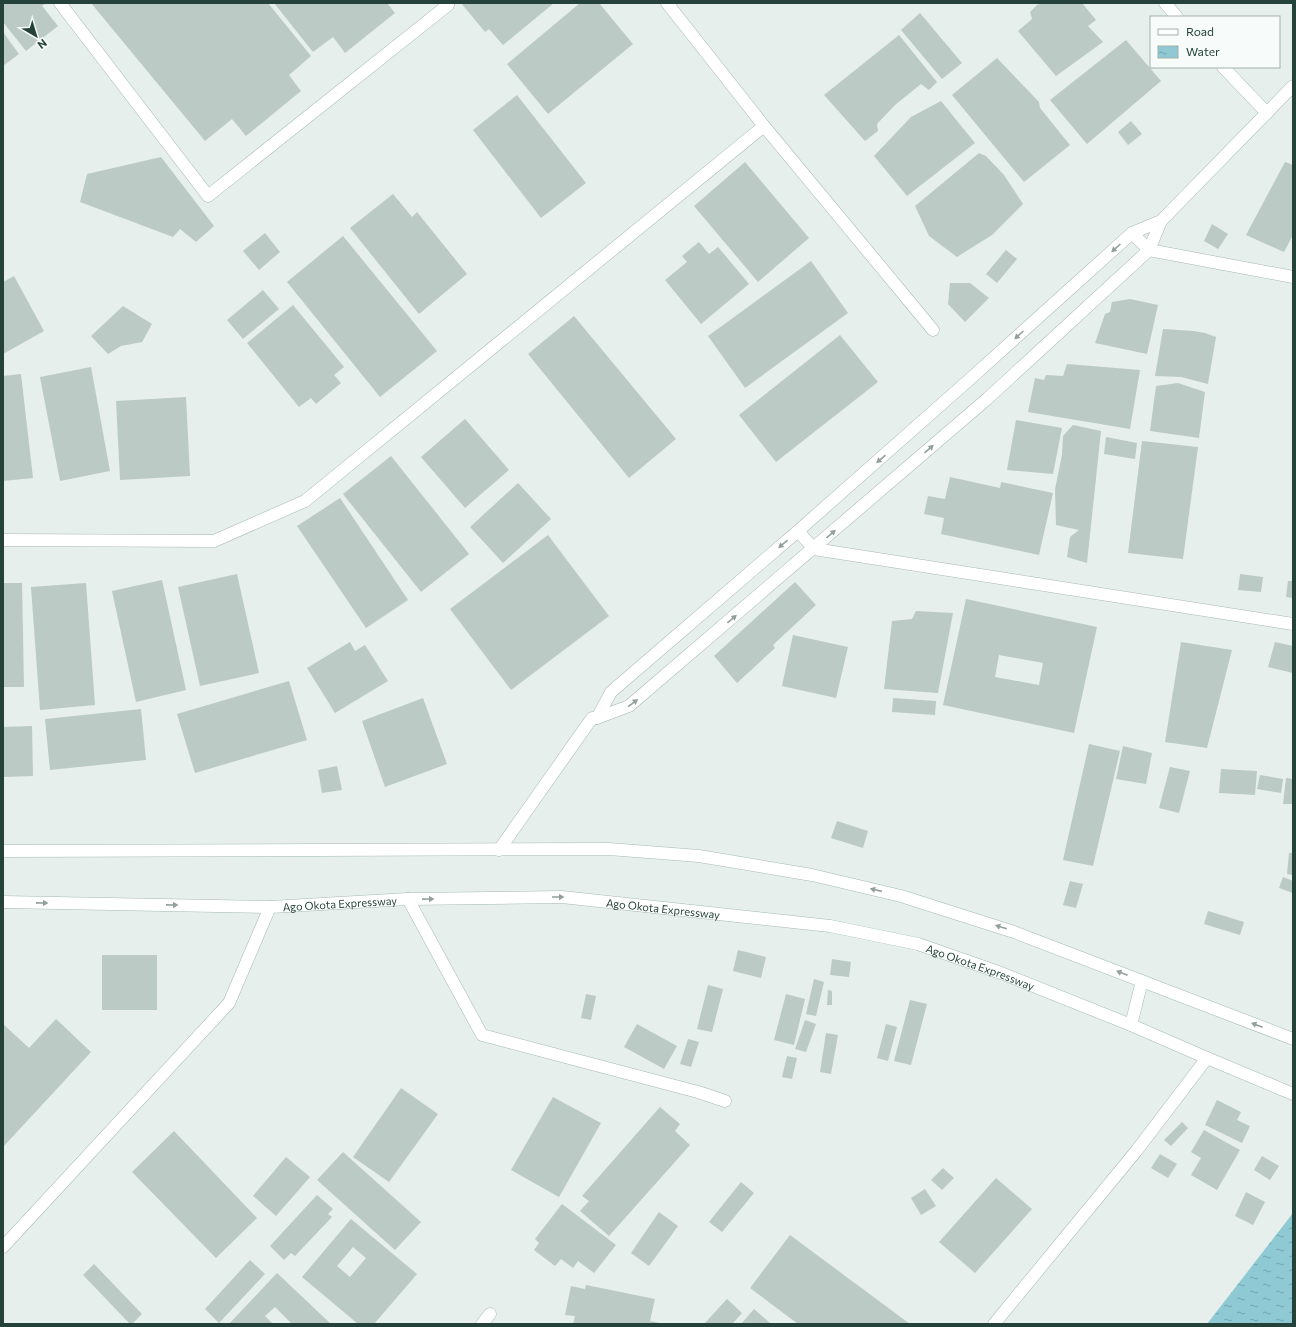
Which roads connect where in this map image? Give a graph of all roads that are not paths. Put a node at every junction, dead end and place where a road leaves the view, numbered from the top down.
1 (60, 3) edge
2 (447, 3) edge
3 (667, 3) edge
4 (1165, 3) edge
5 (1176, 16) edge
6 (1224, 68) edge
7 (1293, 86) edge
8 (1267, 113) junction
9 (764, 126) junction
10 (1161, 220) junction
11 (1132, 233) junction
12 (1149, 250) junction
13 (1293, 276) edge
14 (933, 330) dead end
15 (798, 531) junction
16 (3, 540) edge
17 (814, 549) junction
18 (1293, 624) edge
19 (597, 718) junction
20 (499, 850) junction
21 (3, 851) edge
22 (408, 899) junction
23 (3, 902) edge
24 (270, 906) junction
25 (1142, 981) junction
26 (1131, 1025) junction
27 (1293, 1039) edge
28 (1207, 1058) junction
29 (1293, 1094) edge
30 (725, 1101) dead end
31 (3, 1247) edge
32 (490, 1314) dead end
33 (482, 1324) edge
34 (994, 1324) edge

1 - 2 street
3 - 9 street
4 - 5 street
6 - 8 street
7 - 8 street
8 - 10 street
9 - 14 street
9 - 16 street
10 - 11 street
10 - 12 street
11 - 12 street
11 -> 15 street
12 - 13 street
17 -> 12 street
15 - 17 street
15 -> 19 street
17 - 18 street
19 -> 17 street
19 - 20 street
20 - 21 street
25 -> 20 street
22 - 24 street, Ago Okota Expressway
22 -> 26 street, Ago Okota Expressway
22 - 30 street
23 -> 24 street, Ago Okota Expressway
24 - 31 street
25 - 26 street
27 -> 25 street
26 - 28 street, Ago Okota Expressway
28 - 29 street, Ago Okota Expressway
28 - 34 street
32 - 33 street

